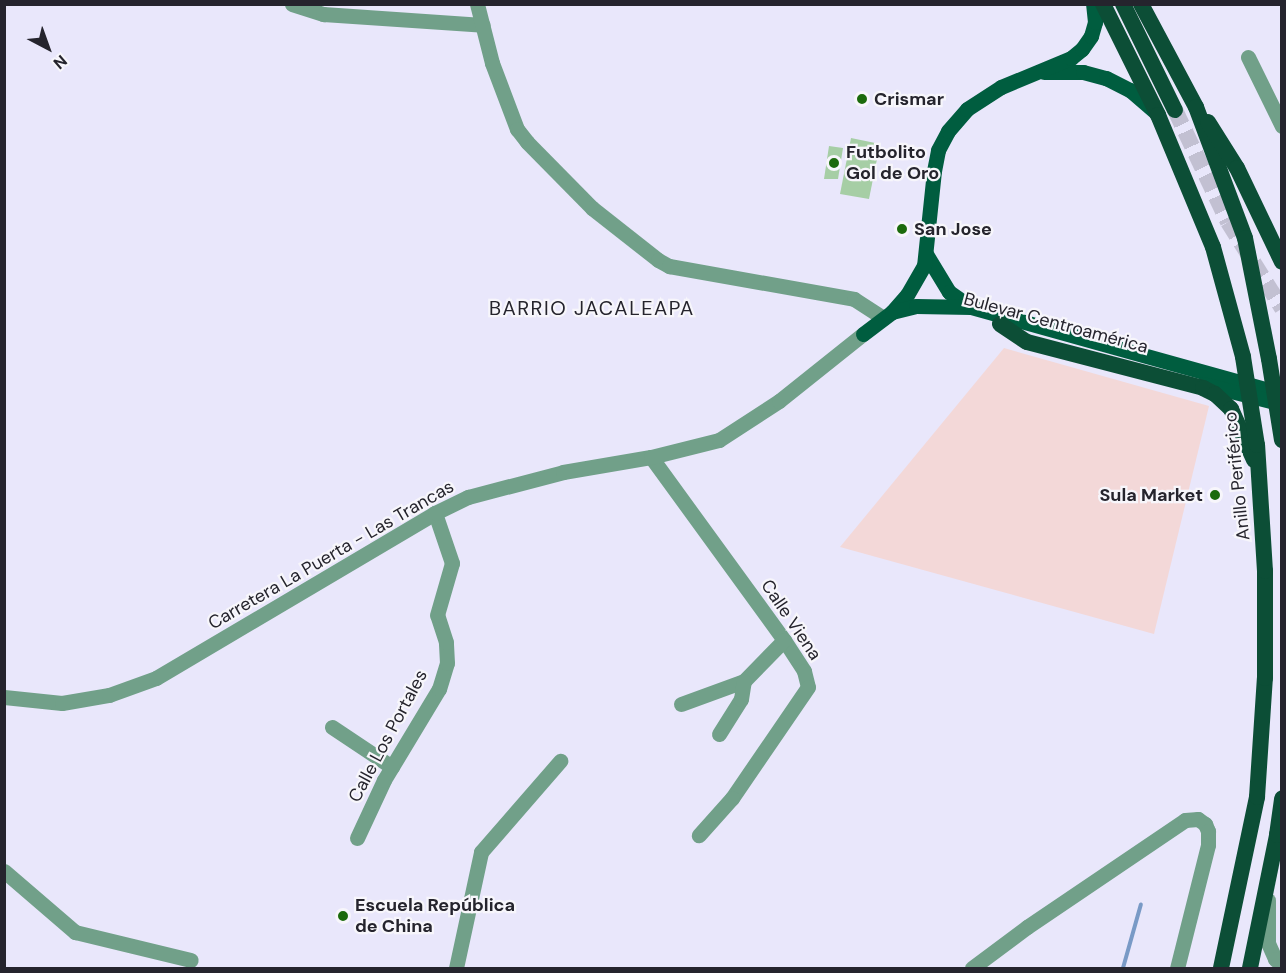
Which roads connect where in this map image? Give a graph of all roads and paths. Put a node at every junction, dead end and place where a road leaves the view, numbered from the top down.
1 (292, 4) edge
2 (477, 4) edge
3 (1093, 4) edge
4 (1103, 4) edge
5 (1123, 4) edge
6 (1141, 4) edge
7 (483, 25) junction
8 (1248, 57) dead end
9 (1035, 73) junction
10 (1196, 107) junction
11 (1175, 110) tunnel mouth
12 (1158, 114) junction
13 (1281, 126) edge
14 (926, 254) junction
15 (1281, 262) edge
16 (971, 307) junction
17 (887, 315) junction
18 (1000, 324) junction
19 (863, 334) junction
20 (1281, 394) edge
21 (1281, 404) edge
22 (1281, 440) edge
23 (651, 458) junction
24 (1260, 473) junction
25 (435, 513) junction
26 (784, 640) junction
27 (744, 681) junction
28 (4, 697) edge
29 (681, 704) dead end
30 (332, 727) dead end
31 (719, 734) dead end
32 (560, 761) dead end
33 (392, 767) junction
34 (1281, 798) edge
35 (699, 835) dead end
36 (357, 838) dead end
37 (4, 871) edge
38 (1267, 883) junction
39 (191, 960) dead end
40 (1281, 965) edge
41 (456, 969) edge
42 (972, 969) edge
43 (1178, 969) edge
44 (1221, 969) edge
45 (1250, 969) edge

1 - 7 street
2 - 7 street
3 - 9 main road
4 - 12 highway, Anillo Periférico
5 - 11 highway
6 - 10 highway
7 - 17 street
8 - 13 street
9 - 12 main road
9 - 14 main road
10 - 15 highway
10 - 22 highway, bridge
12 - 24 highway, Anillo Periférico, bridge
14 - 16 main road
14 - 17 main road
16 - 17 main road, Bulevar Centroamérica
16 - 20 main road, Bulevar Centroamérica
17 - 19 main road, Bulevar Centroamérica
18 - 19 main road, Bulevar Centroamérica
18 - 21 main road, Bulevar Centroamérica
18 - 24 highway
19 - 23 street, Carretera La Puerta - Las Trancas
23 - 25 street, Carretera La Puerta - Las Trancas
23 - 26 street, Calle Viena
24 - 44 highway, Anillo Periférico
25 - 28 street, Carretera La Puerta - Las Trancas
25 - 33 street, Calle Los Portales
26 - 27 street
26 - 35 street, Calle Viena
27 - 29 street
27 - 31 street
30 - 33 street
32 - 41 street
33 - 36 street, Calle Los Portales
34 - 38 highway
37 - 39 street
38 - 40 street
38 - 45 highway
42 - 43 street

